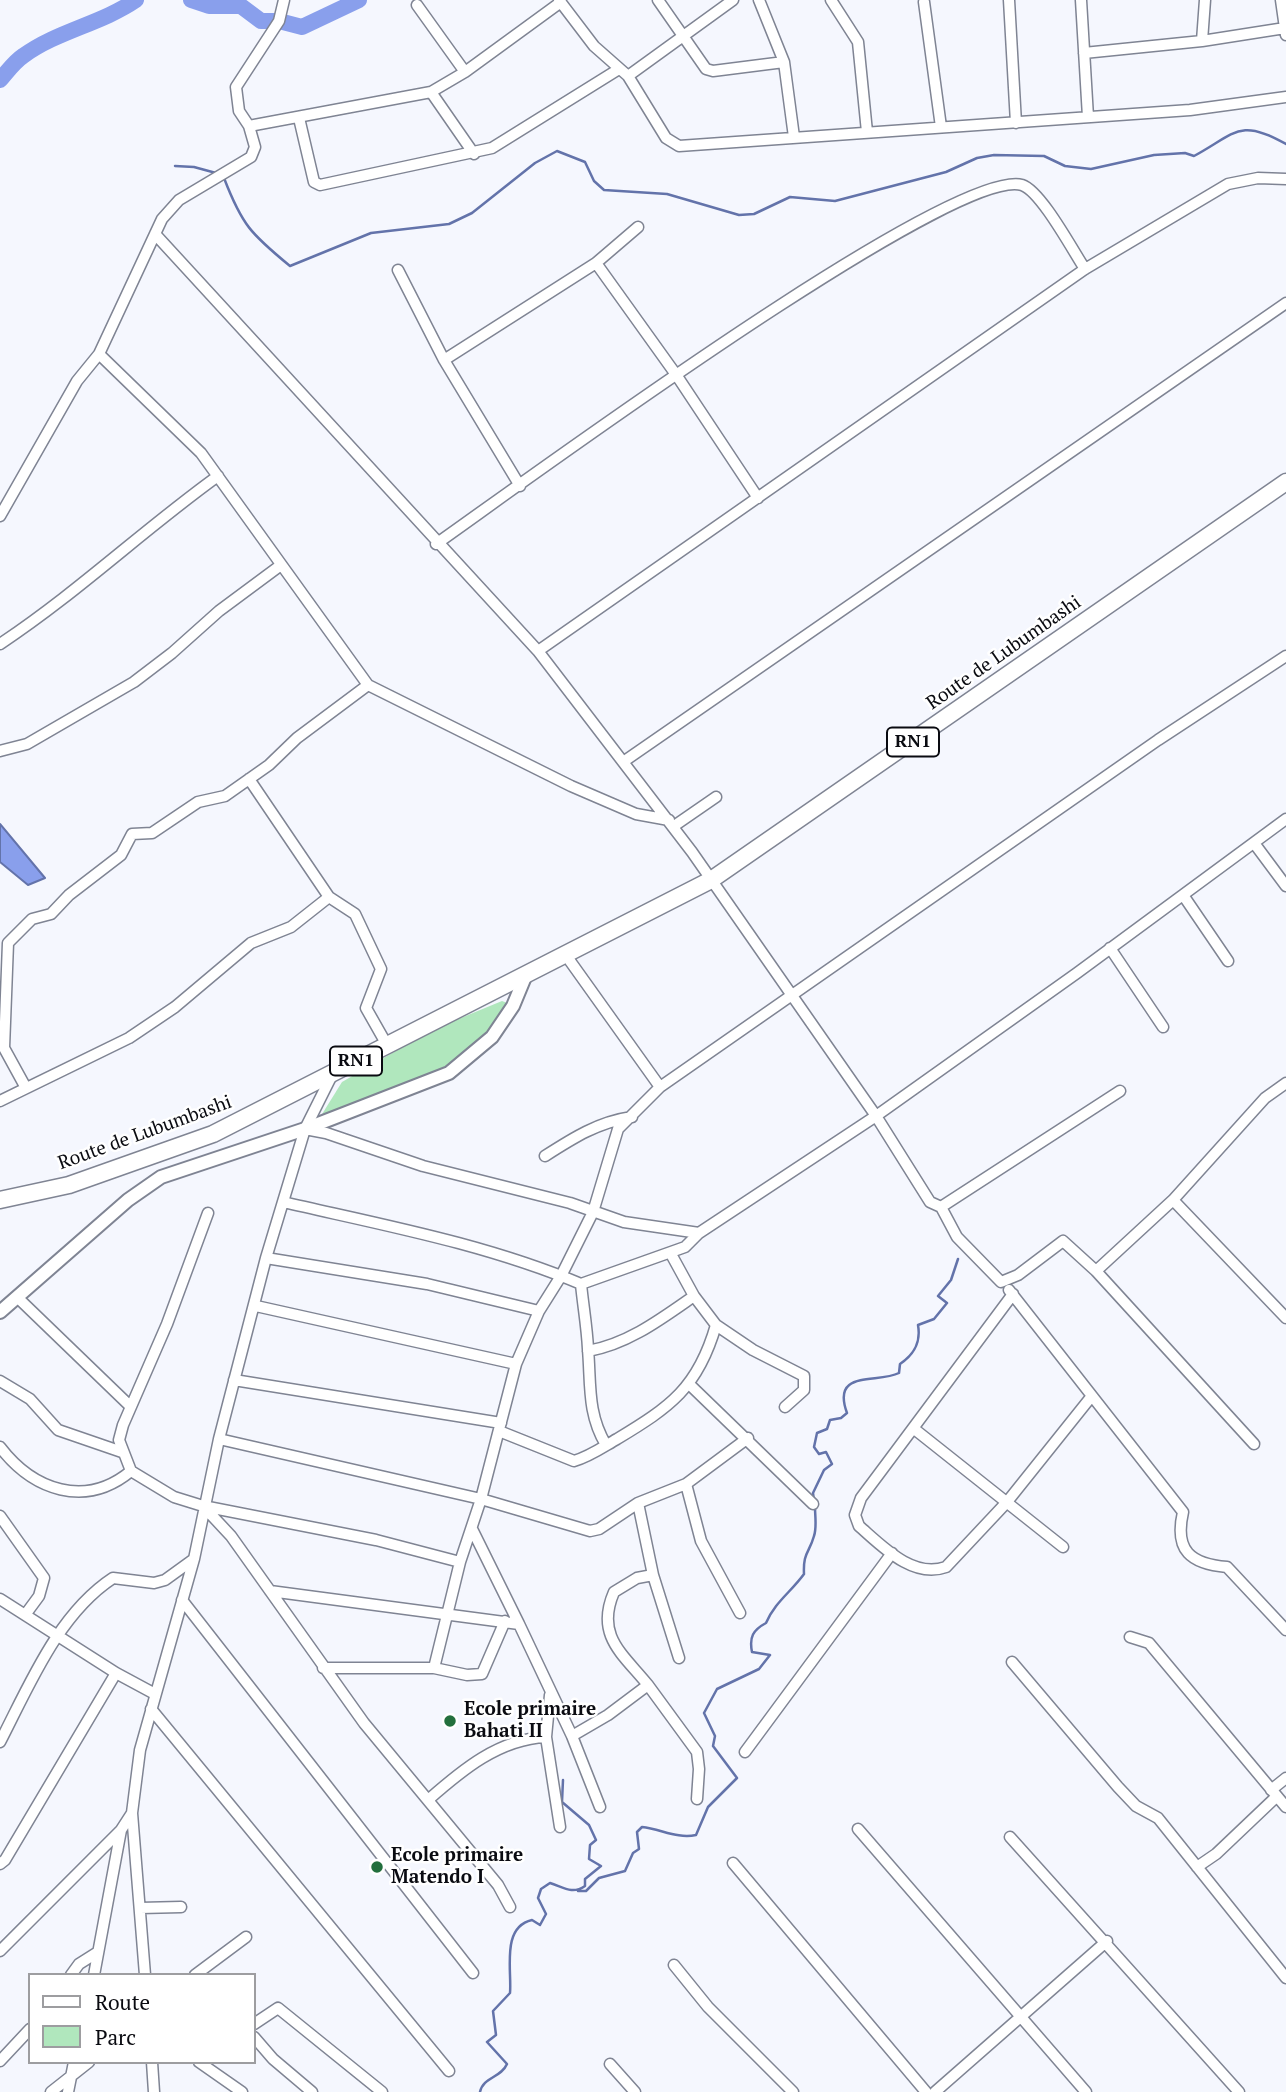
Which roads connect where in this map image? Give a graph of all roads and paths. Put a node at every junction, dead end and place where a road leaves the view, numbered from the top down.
1 (284, 0) edge
2 (657, 0) edge
3 (733, 0) edge
4 (759, 0) edge
5 (831, 0) edge
6 (1009, 0) edge
7 (1081, 0) edge
8 (1205, 0) edge
9 (1281, 0) edge
10 (560, 1) edge
11 (926, 1) edge
12 (417, 5) dead end
13 (1285, 32) edge
14 (682, 38) junction
15 (1202, 41) junction
16 (1084, 53) junction
17 (784, 62) junction
18 (619, 69) junction
19 (465, 72) junction
20 (628, 76) junction
21 (431, 92) junction
22 (1286, 97) edge
23 (1088, 117) junction
24 (299, 118) junction
25 (1016, 123) junction
26 (248, 126) junction
27 (941, 127) junction
28 (867, 132) junction
29 (793, 137) junction
30 (474, 154) junction
31 (1286, 179) edge
32 (638, 227) dead end
33 (155, 234) junction
34 (596, 263) junction
35 (1085, 269) junction
36 (398, 270) dead end
37 (1286, 303) edge
38 (99, 354) junction
39 (444, 360) junction
40 (677, 376) junction
41 (218, 476) junction
42 (1286, 482) edge
43 (520, 486) junction
44 (1286, 492) edge
45 (758, 498) junction
46 (0, 516) edge
47 (436, 544) junction
48 (281, 565) junction
49 (0, 644) edge
50 (538, 651) junction
51 (1286, 656) edge
52 (368, 685) junction
53 (0, 751) edge
54 (623, 762) junction
55 (248, 779) junction
56 (716, 797) dead end
57 (1286, 819) edge
58 (671, 823) junction
59 (1254, 843) junction
60 (713, 883) junction
61 (1286, 886) edge
62 (1183, 895) junction
63 (330, 897) junction
64 (1110, 948) junction
65 (570, 961) junction
66 (1228, 961) dead end
67 (525, 977) junction
68 (790, 996) junction
69 (1163, 1027) dead end
70 (387, 1045) junction
71 (332, 1074) junction
72 (1286, 1083) edge
73 (660, 1087) junction
74 (26, 1088) junction
75 (1120, 1091) dead end
76 (0, 1101) edge
77 (876, 1116) junction
78 (633, 1117) junction
79 (305, 1129) junction
80 (545, 1156) dead end
81 (0, 1200) edge
82 (1173, 1200) junction
83 (283, 1202) junction
84 (940, 1207) junction
85 (593, 1212) junction
86 (208, 1213) dead end
87 (699, 1233) junction
88 (671, 1254) junction
89 (267, 1258) junction
90 (1096, 1271) junction
91 (561, 1276) junction
92 (1001, 1282) junction
93 (580, 1284) junction
94 (1013, 1294) junction
95 (694, 1296) junction
96 (17, 1297) junction
97 (256, 1306) junction
98 (539, 1311) junction
99 (0, 1312) edge
100 (1286, 1318) edge
101 (716, 1325) junction
102 (588, 1351) junction
103 (516, 1364) junction
104 (234, 1380) junction
105 (0, 1381) edge
106 (689, 1384) junction
107 (1091, 1397) junction
108 (130, 1406) junction
109 (785, 1407) dead end
110 (500, 1427) junction
111 (913, 1428) junction
112 (748, 1438) junction
113 (219, 1439) junction
114 (1254, 1444) dead end
115 (606, 1445) junction
116 (0, 1447) edge
117 (122, 1452) junction
118 (131, 1471) junction
119 (685, 1484) junction
120 (481, 1499) junction
121 (638, 1503) junction
122 (1007, 1503) junction
123 (813, 1504) dead end
124 (203, 1506) junction
125 (0, 1516) edge
126 (472, 1529) junction
127 (1062, 1547) dead end
128 (892, 1553) junction
129 (194, 1559) junction
130 (460, 1562) junction
131 (653, 1575) junction
132 (270, 1591) junction
133 (182, 1600) junction
134 (2, 1603) edge
135 (740, 1613) dead end
136 (25, 1615) junction
137 (446, 1616) junction
138 (505, 1620) junction
139 (519, 1624) junction
140 (1286, 1630) edge
141 (59, 1636) junction
142 (1130, 1637) dead end
143 (679, 1658) dead end
144 (1012, 1662) dead end
145 (323, 1668) junction
146 (434, 1668) junction
147 (116, 1673) junction
148 (648, 1685) junction
149 (155, 1694) junction
150 (550, 1695) junction
151 (151, 1709) junction
152 (572, 1736) junction
153 (546, 1737) junction
154 (0, 1742) edge
155 (745, 1752) dead end
156 (1286, 1778) edge
157 (1274, 1793) junction
158 (697, 1799) dead end
159 (428, 1800) junction
160 (600, 1807) dead end
161 (1286, 1807) edge
162 (132, 1813) junction
163 (560, 1827) dead end
164 (858, 1829) dead end
165 (121, 1830) junction
166 (1010, 1837) dead end
167 (733, 1863) dead end
168 (0, 1864) edge
169 (1197, 1867) junction
170 (181, 1907) dead end
171 (510, 1907) dead end
172 (140, 1908) junction
173 (246, 1937) dead end
174 (1107, 1941) junction
175 (0, 1951) edge
176 (99, 1952) junction
177 (674, 1965) dead end
178 (72, 1973) edge
179 (94, 1973) edge
180 (145, 1973) edge
181 (198, 1973) edge
182 (473, 1973) dead end
183 (1286, 1978) edge
184 (1023, 2018) junction
185 (256, 2023) edge
186 (28, 2031) edge
187 (256, 2038) edge
188 (0, 2061) edge
189 (74, 2064) edge
190 (87, 2064) edge
191 (152, 2064) edge
192 (202, 2064) edge
193 (610, 2064) dead end
194 (449, 2071) dead end
195 (71, 2077) junction
196 (51, 2092) edge
197 (68, 2092) edge
198 (154, 2092) edge
199 (242, 2092) edge
200 (312, 2092) edge
201 (382, 2092) edge
202 (635, 2092) edge
203 (793, 2092) edge
204 (926, 2092) edge
205 (935, 2092) edge
206 (1086, 2092) edge
207 (1239, 2092) edge

1 - 26 street
2 - 14 street
3 - 14 street
4 - 17 street
5 - 28 street
6 - 25 street
7 - 16 street
8 - 15 street
9 - 13 street
10 - 18 street
10 - 19 street
11 - 27 street
12 - 19 street
13 - 15 street
14 - 17 street
14 - 20 street
15 - 16 street
16 - 23 street
17 - 29 street
18 - 20 street
18 - 30 street
19 - 21 street
20 - 29 street
21 - 24 street
21 - 30 street
22 - 23 street
23 - 25 street
24 - 26 street
24 - 30 street
25 - 27 street
26 - 33 street
27 - 28 street
28 - 29 street
31 - 35 street
32 - 34 street
33 - 38 street
33 - 47 street
34 - 39 street
34 - 40 street
35 - 40 street
35 - 45 street
36 - 39 street
37 - 54 street
38 - 41 street
38 - 46 street
39 - 43 street
40 - 43 street
40 - 45 street
41 - 48 street
41 - 49 street
42 - 60 highway, Route de Lubumbashi / RN1
43 - 47 street
44 - 60 highway, Route de Lubumbashi / RN1
45 - 50 street
47 - 50 street
48 - 52 street
48 - 53 street
50 - 54 street
51 - 68 street
52 - 55 street
52 - 58 street
54 - 58 street
55 - 63 street
55 - 74 street
56 - 58 street
57 - 59 street
58 - 60 street
59 - 61 street
59 - 62 street
60 - 65 highway, Route de Lubumbashi / RN1
60 - 67 highway, Route de Lubumbashi / RN1
60 - 68 street
62 - 64 street
62 - 66 street
63 - 70 street
63 - 74 street
64 - 69 street
64 - 77 street
65 - 67 highway, Route de Lubumbashi / RN1
65 - 73 street
67 - 70 highway, Route de Lubumbashi / RN1
67 - 79 street
68 - 73 street
68 - 77 street
70 - 71 highway, Route de Lubumbashi / RN1
71 - 79 street
71 - 81 highway, Route de Lubumbashi / RN1
72 - 82 street
73 - 78 street
74 - 76 street
75 - 84 street
77 - 84 street
77 - 87 street
78 - 80 street
78 - 85 street
79 - 83 street
79 - 85 street
79 - 96 street
82 - 90 street
82 - 100 street
83 - 89 street
83 - 91 street
84 - 92 street
85 - 87 street
85 - 91 street
86 - 108 street
87 - 88 street
88 - 93 street
88 - 95 street
89 - 97 street
89 - 98 street
90 - 92 street
90 - 114 street
91 - 93 street
91 - 98 street
92 - 94 street
93 - 102 street
94 - 107 street
94 - 111 street
95 - 101 street
95 - 102 street
96 - 99 street
96 - 108 street
97 - 103 street
97 - 104 street
98 - 103 street
101 - 106 street
101 - 109 street
102 - 115 street
103 - 110 street
104 - 110 street
104 - 113 street
105 - 117 street
106 - 112 street
106 - 115 street
107 - 122 street
107 - 140 street
108 - 117 street
110 - 115 street
110 - 120 street
111 - 122 street
111 - 128 street
112 - 119 street
112 - 123 street
113 - 120 street
113 - 124 street
116 - 118 street
117 - 118 street
118 - 124 street
119 - 121 street
119 - 135 street
120 - 121 street
120 - 126 street
121 - 131 street
122 - 127 street
122 - 128 street
124 - 129 street
124 - 130 street
124 - 132 street
125 - 136 street
126 - 130 street
126 - 139 street
128 - 155 street
129 - 133 street
129 - 141 street
130 - 137 street
131 - 143 street
131 - 148 street
132 - 137 street
132 - 145 street
133 - 149 street
133 - 182 street
134 - 136 street
136 - 141 street
137 - 138 street
137 - 146 street
138 - 139 street
138 - 146 street
139 - 150 street
141 - 147 street
141 - 154 street
142 - 157 street
144 - 169 street
145 - 146 street
145 - 159 street
147 - 149 street
147 - 168 street
148 - 152 street
148 - 158 street
149 - 151 street
150 - 152 street
150 - 153 street
151 - 162 street
151 - 194 street
152 - 160 street
153 - 159 street
153 - 163 street
156 - 157 street
157 - 161 street
157 - 169 street
159 - 171 street
162 - 165 street
162 - 172 street
164 - 184 street
165 - 175 street
165 - 176 street
166 - 174 street
167 - 204 street
169 - 183 street
170 - 172 street
172 - 180 street
173 - 181 street
174 - 184 street
174 - 207 street
176 - 178 street
176 - 179 street
177 - 203 street
184 - 205 street
184 - 206 street
185 - 201 street
186 - 188 street
187 - 200 street
189 - 195 street
190 - 195 street
191 - 198 street
192 - 199 street
193 - 202 street
195 - 196 street
195 - 197 street

